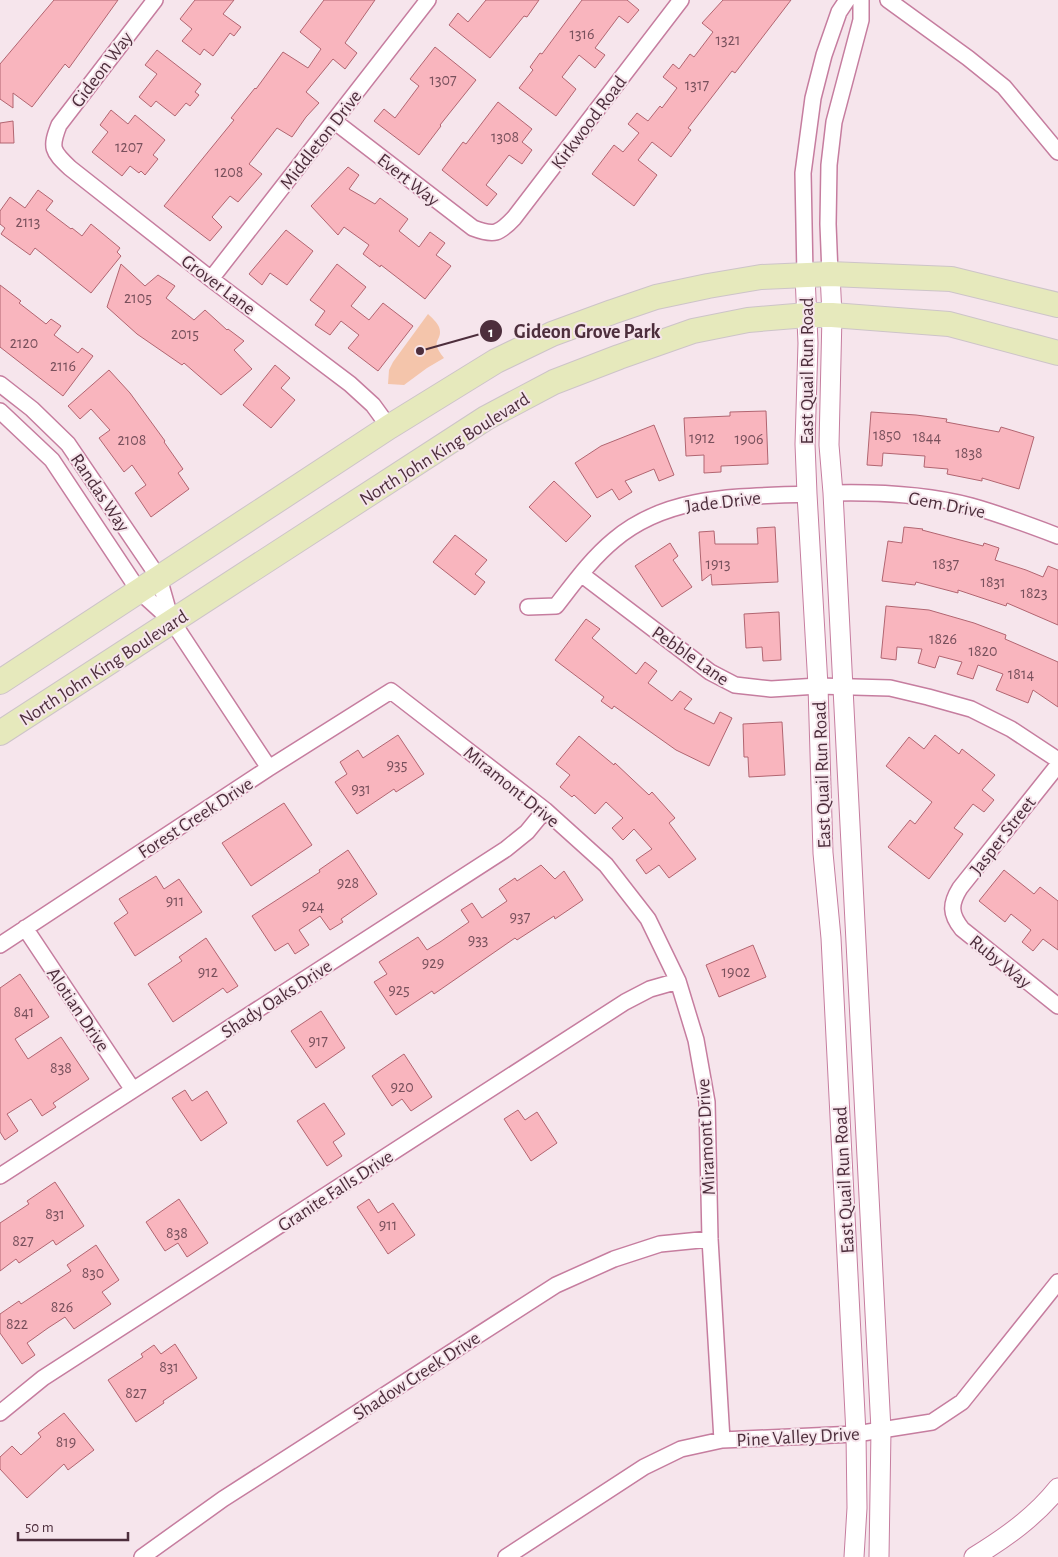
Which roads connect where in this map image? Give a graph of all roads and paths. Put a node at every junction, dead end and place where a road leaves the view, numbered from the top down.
1 (155, 0) edge
2 (428, 0) edge
3 (681, 0) edge
4 (847, 0) edge
5 (861, 0) edge
6 (888, 0) edge
7 (334, 121) junction
8 (53, 142) joint
9 (1058, 152) edge
10 (487, 233) joint
11 (830, 274) junction
12 (805, 276) junction
13 (212, 279) junction
14 (1058, 305) edge
15 (807, 316) junction
16 (832, 316) junction
17 (1058, 353) edge
18 (0, 384) edge
19 (0, 411) edge
20 (389, 426) junction
21 (832, 493) junction
22 (807, 494) junction
23 (1058, 536) edge
24 (581, 574) junction
25 (159, 578) junction
26 (139, 591) junction
27 (528, 607) dead end
28 (172, 622) junction
29 (0, 682) edge
30 (818, 686) junction
31 (843, 686) junction
32 (391, 691) joint
33 (0, 734) edge
34 (1058, 760) edge
35 (1058, 765) edge
36 (269, 768) junction
37 (545, 810) junction
38 (953, 909) joint
39 (25, 928) junction
40 (0, 945) edge
41 (678, 981) junction
42 (1058, 1006) edge
43 (133, 1090) junction
44 (0, 1176) edge
45 (710, 1239) junction
46 (1058, 1282) edge
47 (0, 1413) edge
48 (881, 1430) junction
49 (856, 1434) junction
50 (722, 1440) junction
51 (1058, 1488) edge
52 (142, 1557) edge
53 (506, 1557) edge
54 (854, 1557) edge
55 (879, 1557) edge
56 (974, 1557) edge

1 - 8 street, Gideon Way
2 - 7 street, Middleton Drive
3 - 10 street, Kirkwood Road
4 - 12 street, East Quail Run Road
5 - 11 street, East Quail Run Road
6 - 9 street
7 - 10 street, Evert Way
7 - 13 street, Middleton Drive
8 - 13 street, Grover Lane
11 - 12 main road
11 - 14 main road
11 - 16 street, East Quail Run Road
12 - 15 street, East Quail Run Road
12 - 20 main road
13 - 20 street, Grover Lane
15 - 16 main road, North John King Boulevard
15 - 22 street, East Quail Run Road
15 - 28 main road, North John King Boulevard
16 - 17 main road, North John King Boulevard
16 - 21 street, East Quail Run Road
18 - 25 street, Randas Way
19 - 26 street, Randas Way
20 - 25 main road
21 - 23 street, Gem Drive
21 - 31 street, East Quail Run Road
22 - 24 street, Jade Drive
22 - 30 street, East Quail Run Road
24 - 27 street, Jade Drive
24 - 30 street, Pebble Lane
25 - 26 main road
25 - 28 street, Randas Way
26 - 28 street, Randas Way
26 - 29 main road
28 - 33 main road, North John King Boulevard
28 - 36 street, Randas Way
30 - 31 street, Pebble Lane
30 - 49 street, East Quail Run Road
31 - 34 street, Pebble Lane
31 - 48 street, East Quail Run Road
32 - 36 street, Forest Creek Drive
32 - 37 street, Miramont Drive
35 - 38 street, Jasper Street
36 - 39 street, Forest Creek Drive
37 - 41 street, Miramont Drive
37 - 43 street, Shady Oaks Drive
38 - 42 street, Ruby Way
39 - 40 street, Forest Creek Drive
39 - 43 street, Alotian Drive
41 - 45 street, Miramont Drive
41 - 47 street, Granite Falls Drive
43 - 44 street, Shady Oaks Drive
45 - 50 street, Miramont Drive
45 - 52 street, Shadow Creek Drive
46 - 48 street, Pine Valley Drive
48 - 49 street, Pine Valley Drive
48 - 55 street, East Quail Run Road
49 - 50 street, Pine Valley Drive
49 - 54 street, East Quail Run Road
50 - 53 street, Pine Valley Drive
51 - 56 street

